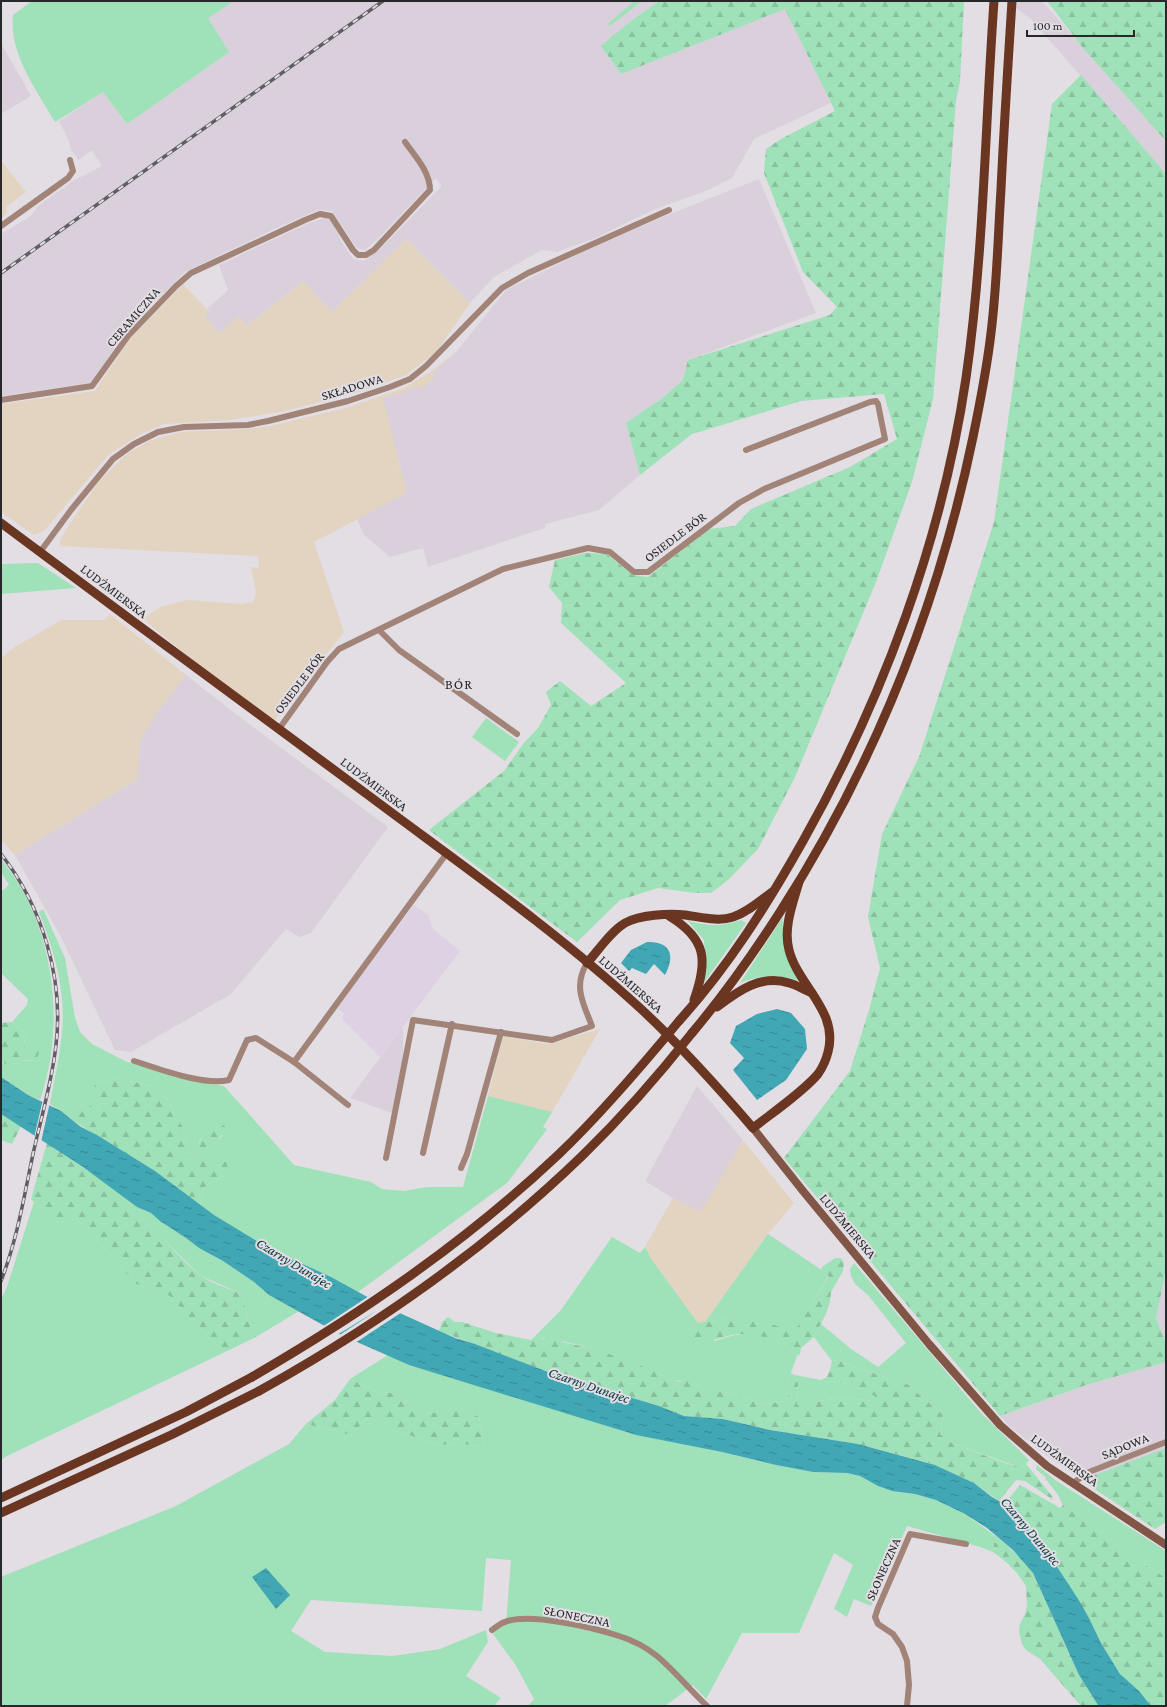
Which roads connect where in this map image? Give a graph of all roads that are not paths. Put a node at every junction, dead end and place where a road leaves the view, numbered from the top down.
1 (994, 1) edge
2 (1012, 1) edge
3 (405, 142) dead end
4 (70, 160) dead end
5 (669, 210) dead end
6 (1, 226) edge
7 (1, 400) edge
8 (746, 450) dead end
9 (1, 523) edge
10 (40, 552) junction
11 (379, 630) junction
12 (279, 729) junction
13 (517, 734) dead end
14 (447, 853) junction
15 (799, 882) junction
16 (776, 889) junction
17 (669, 916) junction
18 (588, 963) junction
19 (812, 993) junction
20 (691, 1007) junction
21 (707, 1016) junction
22 (452, 1024) junction
23 (501, 1032) junction
24 (134, 1061) dead end
25 (294, 1062) junction
26 (348, 1105) dead end
27 (753, 1128) junction
28 (423, 1153) dead end
29 (386, 1158) dead end
30 (461, 1168) dead end
31 (1166, 1442) edge
32 (1073, 1483) junction
33 (1, 1498) edge
34 (1, 1513) edge
35 (966, 1544) dead end
36 (1166, 1545) edge
37 (492, 1630) dead end
38 (707, 1706) edge
39 (907, 1706) edge

1 - 16 main road
2 - 15 main road
3 - 7 street, CERAMICZNA
4 - 6 street
5 - 10 street, SKŁADOWA
8 - 11 street, OSIEDLE BÓR
9 - 10 main road, LUDŹMIERSKA
10 - 12 main road, LUDŹMIERSKA
11 - 12 street, OSIEDLE BÓR
11 - 13 street
12 - 14 main road, LUDŹMIERSKA
14 - 18 main road, LUDŹMIERSKA
14 - 25 street
15 - 19 main road
15 - 21 main road
16 - 17 main road
16 - 20 main road
17 - 18 main road
17 - 20 main road
18 - 23 street
18 - 27 main road, LUDŹMIERSKA
19 - 21 main road
19 - 27 main road
20 - 33 main road, bridge
21 - 34 main road, bridge
22 - 23 street
22 - 28 street
22 - 29 street
23 - 30 street
24 - 25 street
25 - 26 street
27 - 32 main road, LUDŹMIERSKA
31 - 32 street, SĄDOWA
32 - 36 main road, LUDŹMIERSKA
35 - 39 street, SŁONECZNA
37 - 38 street, SŁONECZNA

